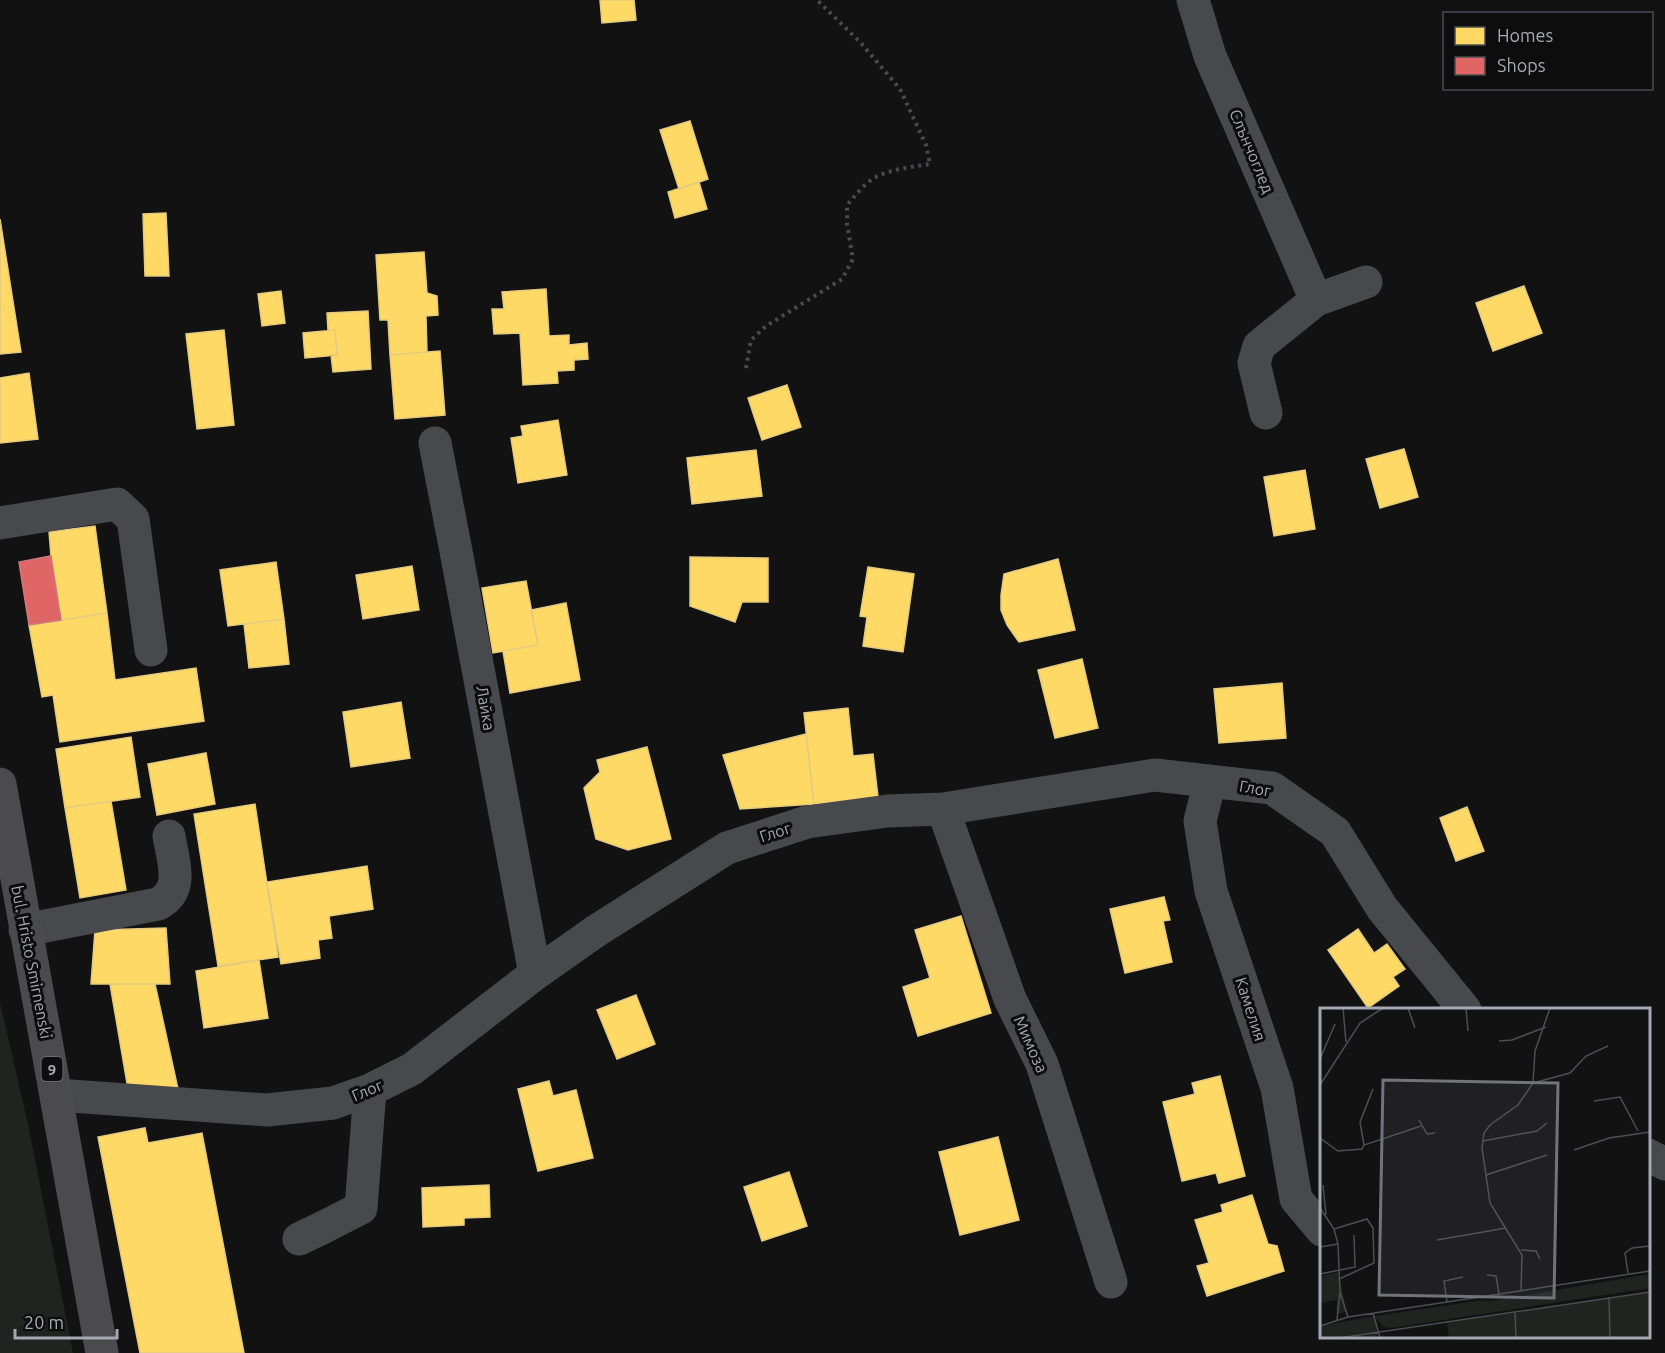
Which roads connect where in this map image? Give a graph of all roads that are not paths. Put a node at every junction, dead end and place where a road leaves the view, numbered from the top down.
1 (1193, 0) edge
2 (1366, 282) dead end
3 (1316, 300) junction
4 (1266, 413) dead end
5 (435, 443) dead end
6 (0, 523) edge
7 (151, 650) dead end
8 (1210, 781) junction
9 (0, 784) edge
10 (943, 809) junction
11 (169, 836) dead end
12 (26, 930) junction
13 (535, 974) junction
14 (1463, 1008) edge
15 (370, 1090) junction
16 (57, 1095) junction
17 (1320, 1228) edge
18 (299, 1239) dead end
19 (1111, 1282) dead end
20 (102, 1353) edge

1 - 3 street, Слънчоглед
2 - 3 street
3 - 4 street
5 - 13 street, Лайка
6 - 7 street
8 - 10 street, Глог
8 - 14 street, Глог
8 - 17 street, Камелия
9 - 12 main road, bul. Hristo Smirnenski / 9
10 - 13 street, Глог
10 - 19 street, Мимоза
11 - 12 street
12 - 16 main road, bul. Hristo Smirnenski / 9
13 - 15 street, Глог
15 - 16 street, Глог
15 - 18 street
16 - 20 main road, bul. Hristo Smirnenski / 9

